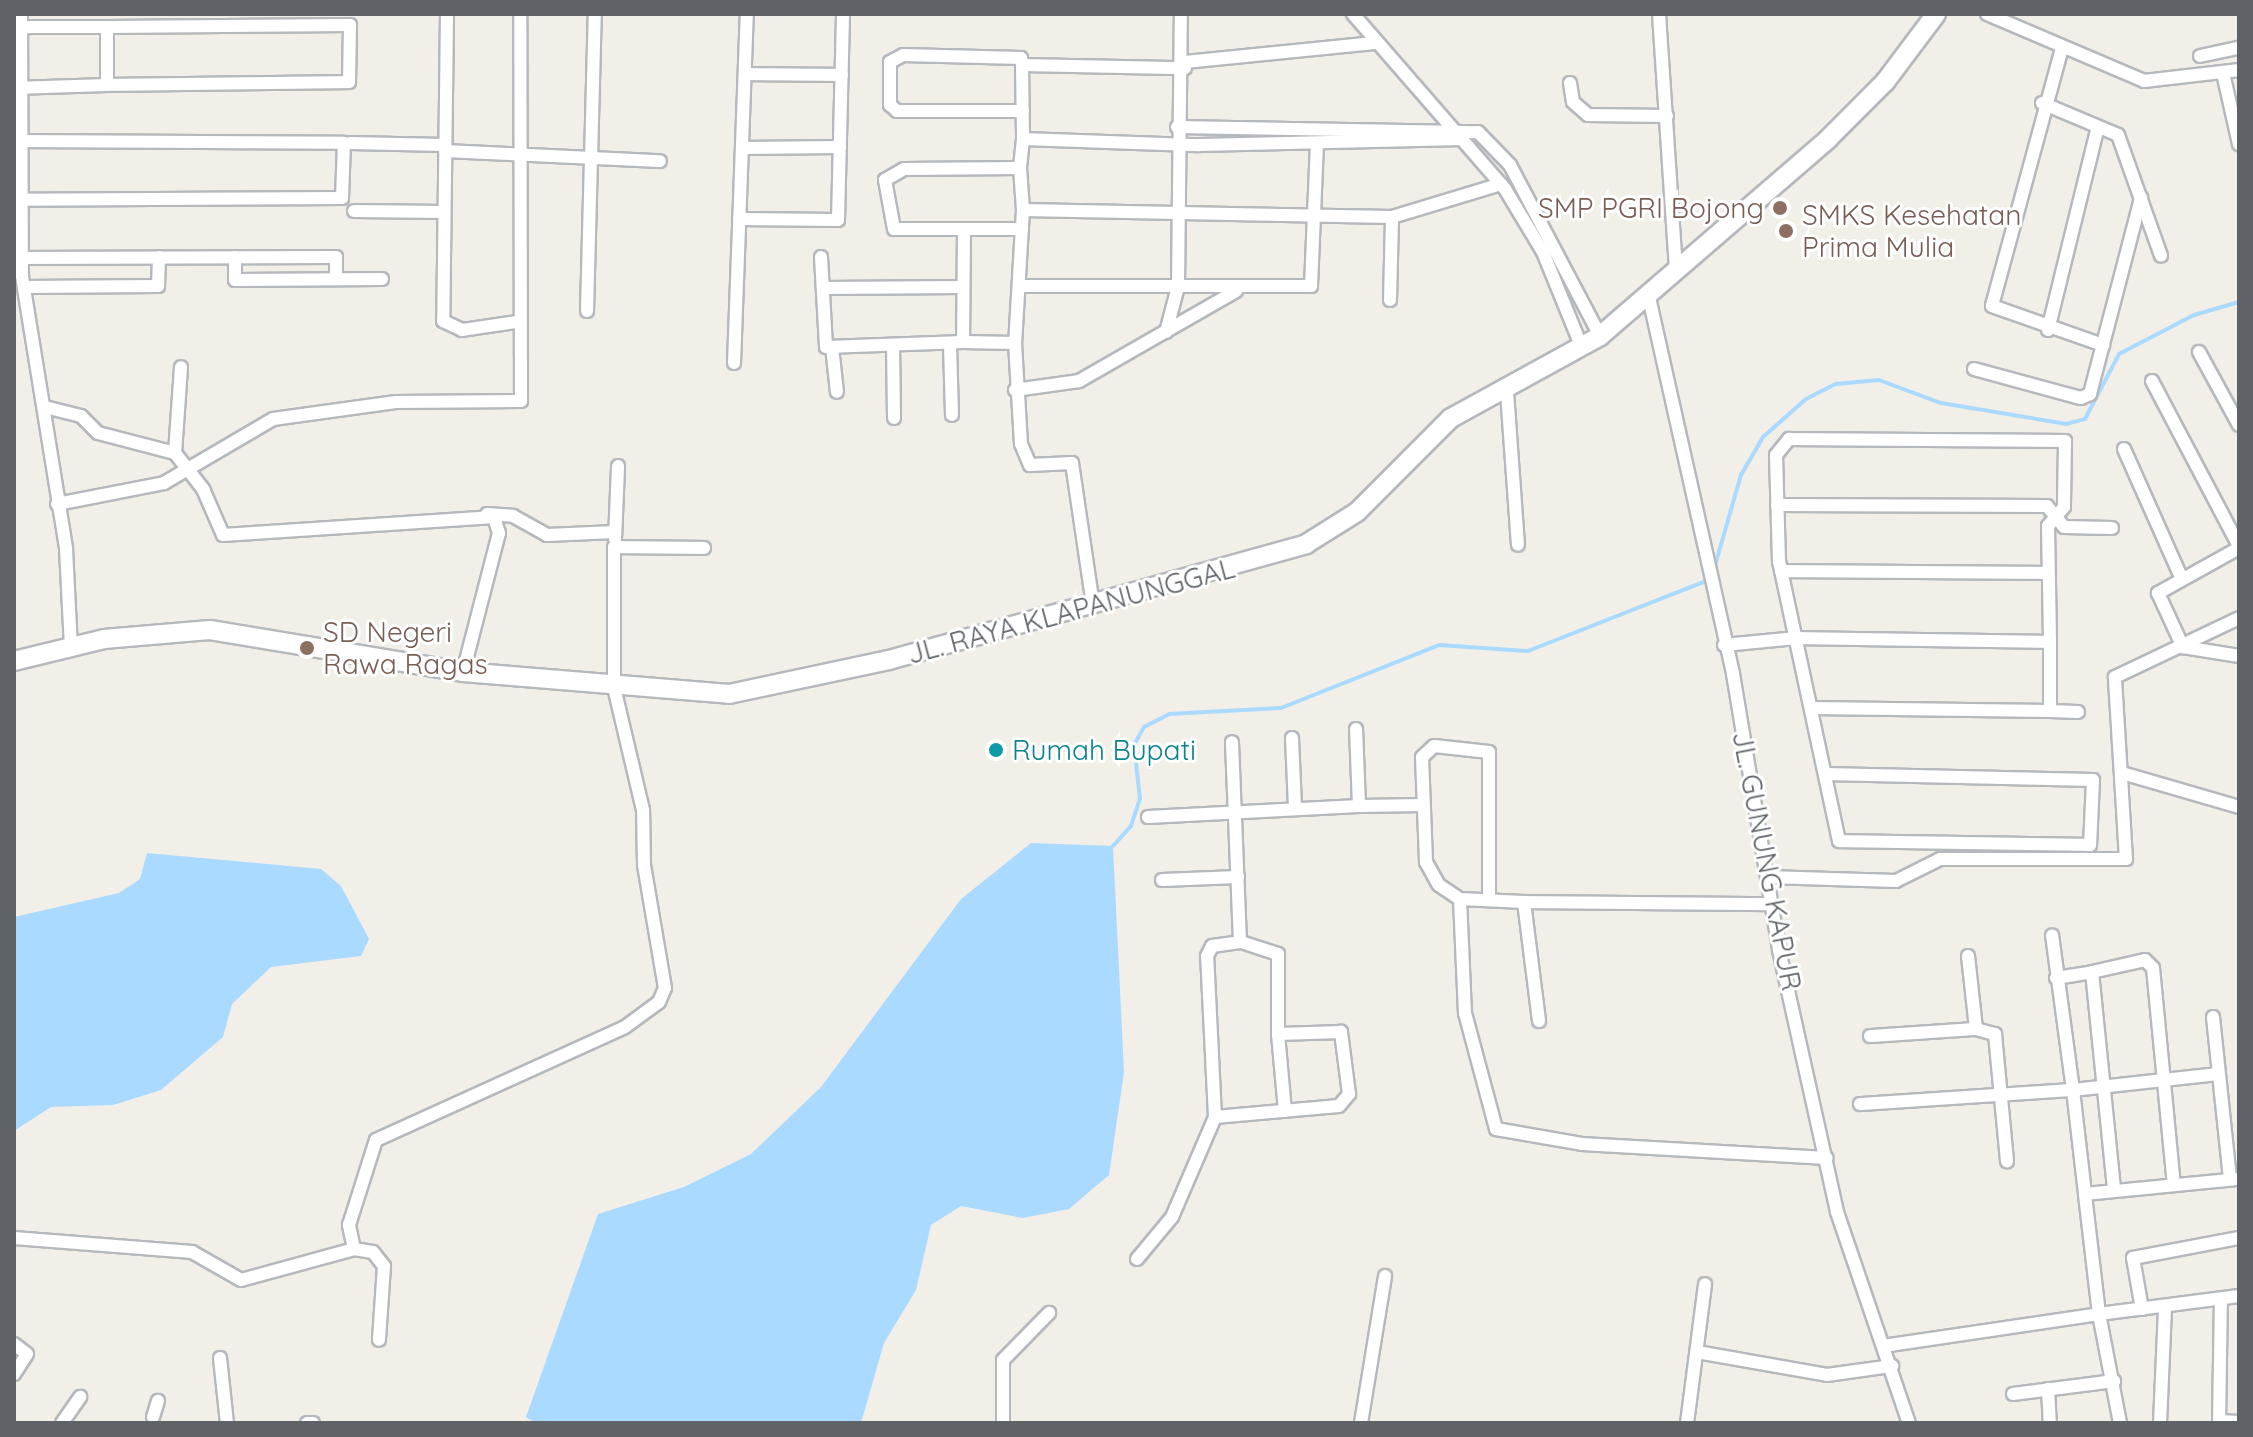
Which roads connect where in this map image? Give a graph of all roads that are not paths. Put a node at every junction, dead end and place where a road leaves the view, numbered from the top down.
1 (447, 14) edge
2 (520, 14) edge
3 (595, 14) edge
4 (747, 14) edge
5 (843, 14) edge
6 (1181, 14) edge
7 (1353, 14) edge
8 (1659, 14) edge
9 (1936, 14) edge
10 (1987, 14) edge
11 (224, 20) edge
12 (282, 20) edge
13 (19, 23) edge
14 (107, 27) junction
15 (1377, 43) junction
16 (2062, 48) junction
17 (2239, 48) edge
18 (2200, 56) dead end
19 (1022, 65) junction
20 (1185, 65) junction
21 (2239, 70) edge
22 (2223, 73) junction
23 (745, 74) junction
24 (842, 75) junction
25 (1570, 83) dead end
26 (107, 85) junction
27 (17, 88) edge
28 (2042, 103) junction
29 (1023, 111) junction
30 (1667, 116) junction
31 (1177, 127) junction
32 (2098, 127) junction
33 (1455, 128) junction
34 (1023, 139) junction
35 (1463, 139) junction
36 (18, 141) edge
37 (350, 143) dead end
38 (1317, 144) junction
39 (2239, 144) edge
40 (1175, 145) junction
41 (840, 147) junction
42 (445, 148) junction
43 (742, 148) junction
44 (519, 154) junction
45 (591, 157) junction
46 (660, 161) dead end
47 (1020, 168) junction
48 (1501, 184) junction
49 (2141, 198) junction
50 (18, 200) edge
51 (1023, 210) junction
52 (354, 211) dead end
53 (444, 212) junction
54 (1178, 215) junction
55 (1314, 216) junction
56 (1392, 217) junction
57 (739, 219) junction
58 (1022, 229) junction
59 (964, 231) junction
60 (2161, 256) dead end
61 (159, 257) junction
62 (235, 257) junction
63 (821, 257) dead end
64 (18, 258) edge
65 (1676, 268) junction
66 (336, 279) junction
67 (382, 279) dead end
68 (1020, 286) junction
69 (24, 287) junction
70 (963, 287) junction
71 (1178, 287) junction
72 (823, 288) junction
73 (1236, 291) junction
74 (1648, 293) junction
75 (1390, 300) dead end
76 (587, 311) dead end
77 (516, 322) junction
78 (14, 323) edge
79 (29, 323) junction
80 (2048, 330) junction
81 (1166, 332) junction
82 (1600, 336) junction
83 (956, 343) junction
84 (1015, 343) junction
85 (893, 345) junction
86 (2103, 345) junction
87 (832, 347) junction
88 (1582, 348) junction
89 (2199, 352) dead end
90 (734, 363) dead end
91 (181, 367) dead end
92 (1974, 369) dead end
93 (2152, 381) dead end
94 (1015, 390) junction
95 (837, 392) dead end
96 (1507, 392) junction
97 (45, 407) junction
98 (952, 415) dead end
99 (894, 418) dead end
100 (2239, 425) edge
101 (2124, 449) dead end
102 (175, 453) junction
103 (618, 466) dead end
104 (189, 470) junction
105 (57, 504) junction
106 (1777, 505) junction
107 (487, 514) junction
108 (2056, 517) junction
109 (2112, 528) dead end
110 (615, 532) junction
111 (1518, 545) dead end
112 (614, 547) junction
113 (2239, 547) edge
114 (704, 548) dead end
115 (1781, 571) junction
116 (2048, 573) junction
117 (2182, 579) junction
118 (1093, 606) junction
119 (2239, 618) edge
120 (1797, 638) junction
121 (2050, 642) junction
122 (1724, 645) junction
123 (2183, 647) junction
124 (71, 649) junction
125 (2239, 656) edge
126 (14, 661) edge
127 (463, 672) junction
128 (614, 687) junction
129 (1812, 708) junction
130 (2050, 711) junction
131 (2078, 712) dead end
132 (1356, 729) dead end
133 (1292, 738) dead end
134 (1232, 742) dead end
135 (2122, 773) junction
136 (1825, 774) junction
137 (1423, 805) junction
138 (1295, 806) junction
139 (1359, 806) junction
140 (2239, 807) edge
141 (1235, 814) junction
142 (1148, 817) dead end
143 (1238, 877) junction
144 (1767, 877) junction
145 (1162, 880) dead end
146 (1460, 899) junction
147 (1489, 900) junction
148 (1524, 902) junction
149 (1772, 904) junction
150 (2052, 935) dead end
151 (1240, 942) junction
152 (1968, 956) dead end
153 (2092, 972) junction
154 (2056, 978) junction
155 (2213, 1017) dead end
156 (1539, 1021) dead end
157 (1976, 1029) junction
158 (1278, 1034) junction
159 (1870, 1036) dead end
160 (2218, 1074) junction
161 (2160, 1079) junction
162 (2102, 1087) junction
163 (2073, 1090) junction
164 (2002, 1096) junction
165 (1860, 1104) dead end
166 (1285, 1111) junction
167 (1215, 1117) junction
168 (1827, 1158) junction
169 (2007, 1161) dead end
170 (2234, 1178) edge
171 (2174, 1185) junction
172 (2114, 1190) junction
173 (2085, 1194) junction
174 (14, 1238) edge
175 (2239, 1238) edge
176 (354, 1249) junction
177 (1137, 1259) dead end
178 (1385, 1276) dead end
179 (1705, 1284) dead end
180 (2239, 1296) edge
181 (2221, 1300) junction
182 (2165, 1308) junction
183 (2142, 1309) junction
184 (1049, 1313) dead end
185 (2099, 1314) junction
186 (379, 1340) dead end
187 (14, 1344) edge
188 (1883, 1346) junction
189 (1697, 1352) junction
190 (220, 1358) dead end
191 (1892, 1366) junction
192 (14, 1374) edge
193 (2114, 1381) junction
194 (2048, 1389) junction
195 (2013, 1394) dead end
196 (80, 1397) dead end
197 (158, 1401) dead end
198 (152, 1421) edge
199 (2219, 1422) edge
200 (2239, 1422) edge
201 (62, 1423) edge
202 (227, 1423) edge
203 (1003, 1423) edge
204 (1361, 1423) edge
205 (1687, 1423) edge
206 (1909, 1423) edge
207 (2050, 1423) edge
208 (2120, 1423) edge
209 (2160, 1423) edge

1 - 42 street
2 - 44 street
3 - 45 street
4 - 23 street
5 - 24 street
6 - 20 street
7 - 15 street
8 - 30 street
9 - 65 street, JL. RAYA KLAPANUNGGAL
10 - 16 street
11 - 12 street
11 - 14 street
12 - 26 street
13 - 14 street
13 - 27 street
14 - 26 street
15 - 20 street
15 - 33 street
16 - 22 street
16 - 28 street
17 - 18 street
19 - 20 street
19 - 29 street
19 - 29 street
20 - 31 street
21 - 22 street
22 - 39 street
23 - 24 street
23 - 43 street
24 - 41 street
25 - 30 street
26 - 27 street
27 - 36 street
28 - 32 street
28 - 80 street
29 - 34 street
30 - 65 street
31 - 33 street
31 - 40 street
32 - 49 street
32 - 80 street
33 - 35 street
33 - 82 street
34 - 40 street
34 - 47 street
35 - 38 street
35 - 48 street
36 - 50 street
36 - 50 street
37 - 42 street
38 - 40 street
38 - 55 street
40 - 54 street
41 - 43 street
41 - 57 street
42 - 44 street
42 - 53 street
43 - 57 street
44 - 45 street
44 - 77 street
45 - 46 street
45 - 76 street
47 - 51 street
47 - 59 street
48 - 56 street
48 - 88 street
49 - 60 street
49 - 86 street
50 - 64 street
51 - 54 street
51 - 58 street
52 - 53 street
53 - 77 street
54 - 55 street
54 - 71 street
55 - 56 street
55 - 73 street
56 - 75 street
57 - 90 street
58 - 59 street
58 - 68 street
59 - 70 street
61 - 62 street
61 - 64 street
61 - 69 street
62 - 66 street
62 - 66 street
63 - 72 street
64 - 69 street
65 - 74 street, JL. RAYA KLAPANUNGGAL
66 - 67 street
68 - 71 street
68 - 84 street
69 - 79 street
70 - 72 street
70 - 83 street
71 - 73 street
71 - 81 street
72 - 87 street
73 - 81 street
74 - 82 street, JL. RAYA KLAPANUNGGAL
74 - 122 street, JL. GUNUNG KAPUR
77 - 104 street
78 - 79 street
79 - 97 street
80 - 86 street
81 - 94 street
82 - 88 street, JL. RAYA KLAPANUNGGAL
83 - 84 street
83 - 85 street
83 - 98 street
84 - 94 street
85 - 87 street
85 - 99 street
86 - 92 street
87 - 95 street
88 - 96 street, JL. RAYA KLAPANUNGGAL
89 - 100 street
91 - 102 street
93 - 113 street
94 - 118 street
96 - 111 street
96 - 118 street, JL. RAYA KLAPANUNGGAL
97 - 102 street
97 - 105 street
101 - 117 street
102 - 104 street
103 - 110 street
104 - 105 street
104 - 107 street
105 - 124 street
106 - 108 street
106 - 108 street
106 - 115 street
107 - 110 street
107 - 127 street
108 - 109 street
108 - 116 street
110 - 112 street
112 - 114 street
112 - 128 street
113 - 117 street
115 - 116 street
115 - 120 street
116 - 121 street
117 - 123 street
118 - 128 street, JL. RAYA KLAPANUNGGAL
119 - 123 street
120 - 121 street
120 - 122 street
120 - 129 street
121 - 130 street
122 - 144 street, JL. GUNUNG KAPUR
123 - 125 street
123 - 135 street
124 - 126 street, JL. RAYA KLAPANUNGGAL
124 - 127 street, JL. RAYA KLAPANUNGGAL
127 - 128 street, JL. RAYA KLAPANUNGGAL
128 - 176 street
129 - 130 street
129 - 136 street
130 - 131 street
132 - 139 street
133 - 138 street
134 - 141 street
135 - 140 street
135 - 144 street
136 - 136 street
137 - 139 street
137 - 146 street
137 - 147 street
138 - 139 street
138 - 141 street
141 - 142 street
141 - 143 street
143 - 145 street
143 - 151 street
144 - 149 street, JL. GUNUNG KAPUR
146 - 147 street
146 - 168 street
147 - 148 street
148 - 149 street
148 - 156 street
149 - 168 street, JL. GUNUNG KAPUR
150 - 154 street
151 - 158 street
151 - 167 street
152 - 157 street
153 - 154 street
153 - 161 street
153 - 162 street
154 - 163 street
155 - 160 street
157 - 159 street
157 - 164 street
158 - 166 street
158 - 166 street
160 - 161 street
160 - 170 street
161 - 162 street
161 - 171 street
162 - 163 street
162 - 172 street
163 - 164 street
163 - 173 street
164 - 165 street
164 - 169 street
166 - 167 street
167 - 177 street
168 - 188 street, JL. GUNUNG KAPUR
170 - 171 street
171 - 172 street
172 - 173 street
173 - 185 street
174 - 176 street
175 - 183 street
176 - 186 street
178 - 204 street
179 - 189 street
180 - 181 street
181 - 182 street
181 - 199 street
182 - 183 street
182 - 209 street
183 - 185 street
184 - 203 street
185 - 188 street
185 - 193 street
187 - 192 street
188 - 191 street, JL. GUNUNG KAPUR
189 - 191 street
189 - 205 street
190 - 202 street
191 - 206 street, JL. GUNUNG KAPUR
193 - 194 street
193 - 208 street
194 - 195 street
194 - 207 street
196 - 201 street
197 - 198 street
199 - 200 street

